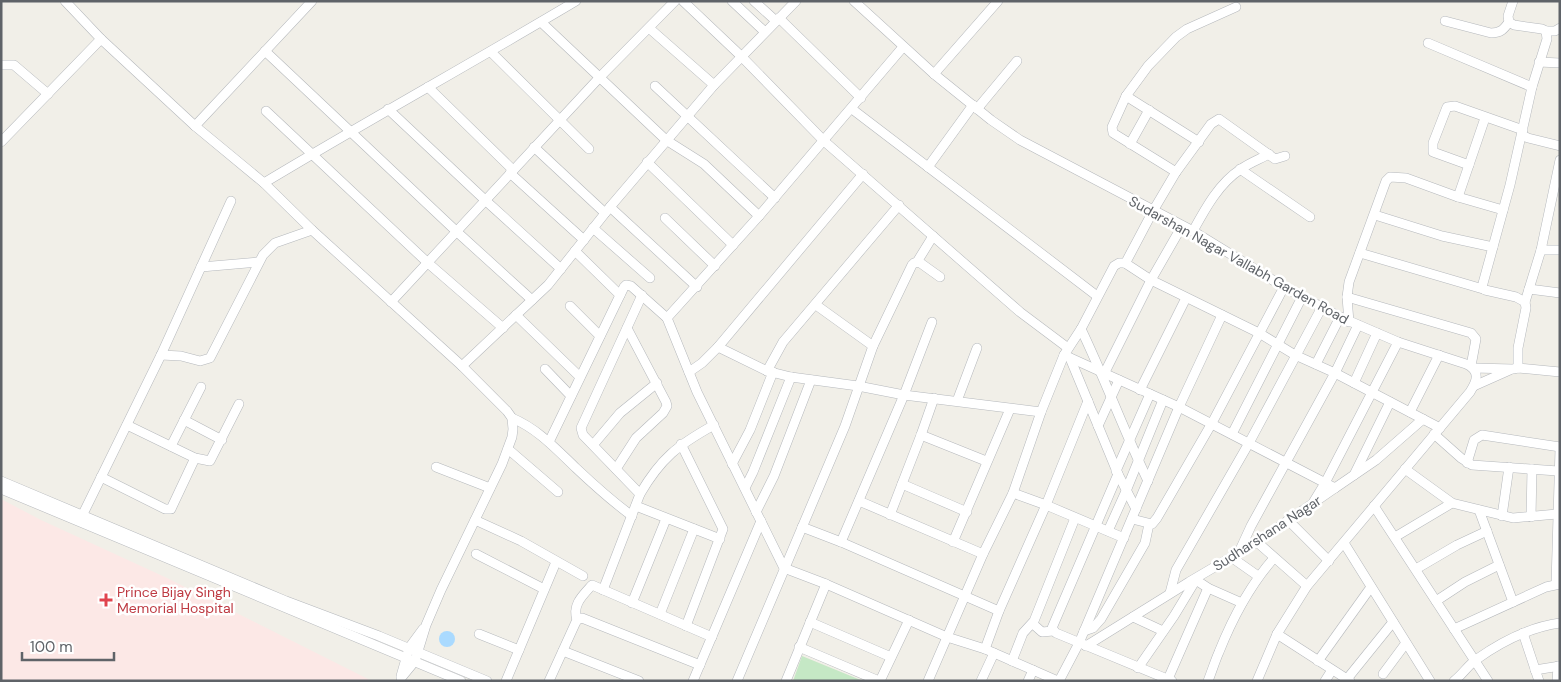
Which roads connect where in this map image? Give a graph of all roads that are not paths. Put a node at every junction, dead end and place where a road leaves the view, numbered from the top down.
1 (65, 1) edge
2 (312, 1) edge
3 (576, 1) edge
4 (675, 1) edge
5 (683, 1) edge
6 (732, 1) edge
7 (754, 1) edge
8 (796, 1) edge
9 (854, 1) edge
10 (998, 1) edge
11 (1513, 1) edge
12 (1236, 7) dead end
13 (777, 19) junction
14 (1445, 21) dead end
15 (541, 22) junction
16 (1509, 22) junction
17 (649, 28) junction
18 (1560, 28) edge
19 (765, 32) junction
20 (1546, 35) junction
21 (102, 39) junction
22 (1428, 43) dead end
23 (903, 47) junction
24 (265, 51) junction
25 (490, 52) junction
26 (741, 56) junction
27 (1017, 61) dead end
28 (1538, 62) junction
29 (1560, 63) edge
30 (1, 65) edge
31 (934, 74) junction
32 (599, 78) junction
33 (714, 85) junction
34 (655, 86) dead end
35 (428, 87) junction
36 (1532, 87) junction
37 (48, 94) junction
38 (1126, 96) junction
39 (861, 98) junction
40 (975, 108) junction
41 (388, 109) junction
42 (852, 109) junction
43 (1148, 110) junction
44 (266, 111) dead end
45 (687, 116) junction
46 (1485, 118) junction
47 (559, 121) junction
48 (195, 126) junction
49 (349, 131) junction
50 (1522, 132) junction
51 (666, 140) junction
52 (824, 141) junction
53 (1, 142) edge
54 (1199, 142) junction
55 (1130, 144) junction
56 (1560, 146) edge
57 (534, 147) junction
58 (588, 149) dead end
59 (312, 154) junction
60 (1269, 154) junction
61 (1285, 156) dead end
62 (1560, 160) edge
63 (647, 162) junction
64 (1469, 165) junction
65 (928, 167) junction
66 (1240, 169) junction
67 (512, 171) junction
68 (1176, 172) junction
69 (863, 174) junction
70 (1558, 177) edge
71 (264, 183) junction
72 (1458, 197) junction
73 (774, 198) junction
74 (485, 200) junction
75 (231, 201) dead end
76 (899, 205) junction
77 (608, 210) junction
78 (1503, 210) junction
79 (1153, 211) junction
80 (1375, 215) junction
81 (758, 216) junction
82 (1310, 217) dead end
83 (665, 218) dead end
84 (1182, 226) junction
85 (593, 228) junction
86 (312, 230) junction
87 (1193, 231) junction
88 (456, 232) junction
89 (933, 236) junction
90 (584, 240) junction
91 (733, 245) junction
92 (1492, 247) junction
93 (1541, 250) junction
94 (1560, 250) edge
95 (575, 251) junction
96 (1360, 253) junction
97 (258, 262) junction
98 (917, 262) junction
99 (428, 263) junction
100 (1125, 264) junction
101 (715, 266) junction
102 (201, 267) junction
103 (561, 269) junction
104 (940, 277) dead end
105 (650, 278) dead end
106 (1151, 280) junction
107 (697, 287) junction
108 (1284, 287) junction
109 (1483, 289) junction
110 (1529, 289) junction
111 (1560, 293) edge
112 (620, 294) junction
113 (642, 295) junction
114 (1097, 296) junction
115 (1302, 297) junction
116 (1347, 297) junction
117 (1186, 298) junction
118 (532, 300) junction
119 (391, 302) junction
120 (1525, 302) junction
121 (816, 305) junction
122 (570, 306) dead end
123 (1322, 307) junction
124 (516, 315) junction
125 (1222, 315) junction
126 (1340, 317) junction
127 (667, 318) junction
128 (932, 322) dead end
129 (1353, 323) junction
130 (503, 328) junction
131 (627, 328) junction
132 (1081, 328) junction
133 (1259, 333) junction
134 (1376, 333) junction
135 (600, 336) junction
136 (1398, 342) junction
137 (1278, 344) junction
138 (873, 346) junction
139 (718, 347) junction
140 (976, 348) dead end
141 (1068, 354) junction
142 (161, 355) junction
143 (1296, 355) junction
144 (1439, 355) junction
145 (1316, 364) junction
146 (462, 366) junction
147 (1473, 367) junction
148 (1516, 368) junction
149 (545, 370) dead end
150 (770, 371) junction
151 (689, 372) junction
152 (1560, 372) edge
153 (1103, 373) junction
154 (1335, 373) junction
155 (580, 377) junction
156 (791, 377) junction
157 (811, 380) junction
158 (1119, 380) junction
159 (656, 383) junction
160 (1354, 383) junction
161 (858, 386) junction
162 (1474, 386) junction
163 (201, 387) dead end
164 (1140, 390) junction
165 (1371, 392) junction
166 (1150, 394) junction
167 (904, 395) junction
168 (571, 396) junction
169 (1112, 397) junction
170 (934, 398) junction
171 (1163, 400) junction
172 (957, 401) junction
173 (1088, 401) junction
174 (1390, 402) junction
175 (239, 404) dead end
176 (1179, 407) junction
177 (1010, 409) junction
178 (1042, 412) junction
179 (1410, 412) junction
180 (512, 418) junction
181 (1423, 418) junction
182 (184, 420) junction
183 (1212, 423) junction
184 (127, 425) junction
185 (714, 425) junction
186 (1098, 426) junction
187 (1437, 431) junction
188 (1232, 434) junction
189 (922, 435) junction
190 (222, 440) junction
191 (549, 442) junction
192 (1130, 443) junction
193 (1249, 443) junction
194 (681, 444) junction
195 (593, 445) junction
196 (171, 446) junction
197 (1560, 448) edge
198 (508, 449) junction
199 (195, 458) junction
200 (1138, 461) junction
201 (986, 462) junction
202 (1287, 462) junction
203 (1467, 463) junction
204 (732, 464) junction
205 (1509, 467) junction
206 (436, 468) dead end
207 (616, 469) junction
208 (1405, 469) junction
209 (1532, 469) junction
210 (1558, 471) junction
211 (1117, 472) junction
212 (1354, 475) junction
213 (101, 477) junction
214 (1, 481) edge
215 (1148, 481) junction
216 (1325, 483) junction
217 (902, 484) junction
218 (490, 488) junction
219 (745, 488) junction
220 (1335, 488) junction
221 (1, 489) edge
222 (1126, 491) junction
223 (558, 492) dead end
224 (1013, 492) junction
225 (640, 494) junction
226 (860, 501) junction
227 (1312, 504) junction
228 (1452, 504) junction
229 (1046, 505) junction
230 (636, 506) junction
231 (1374, 506) junction
232 (1136, 510) junction
233 (1479, 510) junction
234 (756, 512) junction
235 (967, 512) junction
236 (1558, 514) junction
237 (890, 515) junction
238 (82, 516) junction
239 (632, 516) junction
240 (1502, 516) junction
241 (1532, 517) junction
242 (1075, 518) junction
243 (666, 519) junction
244 (1132, 519) junction
245 (474, 520) junction
246 (1288, 520) junction
247 (760, 521) junction
248 (1149, 524) junction
249 (1096, 526) junction
250 (802, 527) junction
251 (694, 529) junction
252 (1487, 531) junction
253 (1108, 532) junction
254 (1395, 537) junction
255 (1124, 538) junction
256 (720, 539) junction
257 (841, 542) junction
258 (953, 542) junction
259 (1256, 542) junction
260 (1344, 543) junction
261 (476, 554) dead end
262 (983, 554) junction
263 (1235, 554) junction
264 (1274, 558) junction
265 (1329, 561) junction
266 (556, 562) junction
267 (1499, 565) junction
268 (784, 568) junction
269 (1416, 569) junction
270 (583, 576) dead end
271 (1258, 576) junction
272 (1194, 579) junction
273 (826, 584) junction
274 (1558, 584) edge
275 (1307, 586) junction
276 (1371, 587) junction
277 (1208, 588) junction
278 (544, 589) junction
279 (603, 590) junction
280 (1170, 593) junction
281 (964, 597) junction
282 (1436, 601) junction
283 (1513, 602) junction
284 (632, 603) junction
285 (1242, 603) junction
286 (999, 611) junction
287 (660, 614) junction
288 (1133, 617) junction
289 (577, 620) junction
290 (909, 620) junction
291 (810, 622) junction
292 (1393, 622) junction
293 (1560, 623) edge
294 (1032, 624) junction
295 (426, 625) junction
296 (686, 626) junction
297 (1454, 629) junction
298 (1084, 631) junction
299 (1053, 632) junction
300 (1163, 632) junction
301 (1523, 633) junction
302 (479, 634) dead end
303 (1277, 634) junction
304 (712, 637) junction
305 (946, 637) junction
306 (1406, 643) junction
307 (1082, 645) junction
308 (799, 647) junction
309 (519, 650) junction
310 (563, 651) junction
311 (989, 651) junction
312 (407, 653) junction
313 (417, 657) junction
314 (891, 657) junction
315 (1476, 660) junction
316 (1318, 661) junction
317 (1012, 662) junction
318 (700, 664) junction
319 (1559, 666) edge
320 (1138, 668) junction
321 (1033, 670) junction
322 (1332, 670) junction
323 (1535, 670) junction
324 (1383, 674) dead end
325 (400, 679) edge
326 (1170, 680) edge
327 (1349, 680) edge
328 (461, 681) edge
329 (487, 681) edge
330 (506, 681) edge
331 (549, 681) edge
332 (639, 681) edge
333 (693, 681) edge
334 (737, 681) edge
335 (786, 681) edge
336 (880, 681) edge
337 (928, 681) edge
338 (982, 681) edge
339 (1028, 681) edge
340 (1058, 681) edge
341 (1208, 681) edge
342 (1257, 681) edge
343 (1325, 681) edge
344 (1430, 681) edge
345 (1454, 681) edge
346 (1488, 681) edge
347 (1539, 681) edge
348 (1557, 681) edge

1 - 21 street
2 - 24 street
3 - 15 street
4 - 17 street
5 - 26 street
6 - 19 street
7 - 13 street
8 - 13 street
9 - 23 street, Sudarshan Nagar Vallabh Garden Road
10 - 31 street
11 - 16 street
12 - 38 street
13 - 19 street
13 - 39 street
14 - 16 street
15 - 25 street
15 - 32 street
16 - 20 street
17 - 32 street
17 - 33 street
18 - 20 street
19 - 26 street
20 - 28 street
21 - 37 street
21 - 48 street
22 - 36 street
23 - 31 street, Sudarshan Nagar Vallabh Garden Road
23 - 39 street
24 - 48 street
24 - 49 street
25 - 35 street
25 - 47 street
26 - 33 street
26 - 52 street
27 - 40 street
28 - 29 street
28 - 36 street
30 - 37 street
31 - 40 street, Sudarshan Nagar Vallabh Garden Road
32 - 47 street
32 - 51 street
33 - 45 street
34 - 45 street
35 - 41 street
35 - 67 street
36 - 50 street
37 - 53 street
38 - 43 street
38 - 55 street
39 - 42 street
40 - 65 street
40 - 79 street, Sudarshan Nagar Vallabh Garden Road
41 - 49 street
41 - 74 street
42 - 52 street
42 - 65 street
43 - 54 street
43 - 55 street
44 - 59 street
45 - 51 street
45 - 73 street
46 - 50 street
46 - 64 street
46 - 64 street
47 - 57 street
47 - 58 street
48 - 71 street
49 - 59 street
49 - 88 street
50 - 56 street
50 - 78 street
51 - 63 street
51 - 81 street
52 - 69 street
52 - 73 street
54 - 60 street
54 - 68 street
55 - 68 street
57 - 67 street
57 - 77 street
59 - 71 street
59 - 99 street
60 - 61 street
60 - 66 street
62 - 70 street
63 - 77 street
63 - 91 street
64 - 72 street
65 - 114 street
66 - 82 street
66 - 87 street
67 - 74 street
67 - 90 street
68 - 79 street
69 - 76 street
69 - 139 street
70 - 93 street
71 - 86 street
72 - 78 street
72 - 80 street
73 - 81 street
74 - 88 street
74 - 103 street
75 - 102 street
76 - 89 street
76 - 121 street
77 - 85 street
77 - 107 street
78 - 92 street
79 - 84 street, Sudarshan Nagar Vallabh Garden Road
79 - 100 street
80 - 92 street
80 - 96 street
81 - 91 street
83 - 101 street
84 - 87 street, Sudarshan Nagar Vallabh Garden Road
84 - 106 street
85 - 90 street
85 - 105 street
86 - 97 street
86 - 119 street
87 - 108 street, Sudarshan Nagar Vallabh Garden Road
88 - 99 street
88 - 118 street
89 - 98 street
89 - 141 street
90 - 95 street
91 - 101 street
92 - 109 street
93 - 94 street
93 - 110 street
95 - 103 street
95 - 112 street
96 - 109 street
96 - 116 street
97 - 102 street
97 - 142 street
98 - 104 street
98 - 138 street
99 - 119 street
99 - 130 street
100 - 106 street
100 - 114 street
101 - 107 street
102 - 142 street
103 - 118 street
106 - 117 street
106 - 153 street
107 - 127 street
108 - 115 street, Sudarshan Nagar Vallabh Garden Road
108 - 133 street
109 - 120 street
110 - 111 street
110 - 120 street
112 - 113 street
112 - 135 street
113 - 127 street
113 - 131 street
114 - 132 street
115 - 123 street, Sudarshan Nagar Vallabh Garden Road
115 - 137 street
116 - 129 street
116 - 147 street
117 - 125 street
117 - 164 street
118 - 124 street
119 - 146 street
120 - 148 street
121 - 138 street
121 - 150 street
122 - 135 street
123 - 126 street, Sudarshan Nagar Vallabh Garden Road
123 - 143 street
124 - 130 street
124 - 155 street
125 - 133 street
125 - 176 street
126 - 129 street, Sudarshan Nagar Vallabh Garden Road
126 - 145 street
127 - 151 street
128 - 167 street
129 - 134 street, Sudarshan Nagar Vallabh Garden Road
129 - 154 street
130 - 146 street
131 - 159 street
131 - 195 street
132 - 141 street
132 - 153 street
133 - 137 street
133 - 183 street
134 - 136 street, Sudarshan Nagar Vallabh Garden Road
134 - 160 street
135 - 155 street
136 - 144 street, Sudarshan Nagar Vallabh Garden Road
136 - 165 street
137 - 143 street
137 - 188 street
138 - 161 street
139 - 150 street
139 - 151 street
140 - 172 street
141 - 153 street
141 - 173 street
141 - 178 street
142 - 184 street
143 - 145 street
143 - 193 street
144 - 147 street, Sudarshan Nagar Vallabh Garden Road
144 - 179 street
145 - 154 street
146 - 180 street
147 - 148 street, Sudarshan Nagar Vallabh Garden Road
147 - 162 street
148 - 152 street, Sudarshan Nagar Vallabh Garden Road
148 - 162 street
149 - 168 street
150 - 156 street
150 - 204 street
151 - 185 street
153 - 158 street
153 - 169 street
154 - 160 street
154 - 202 street
155 - 168 street
156 - 157 street
156 - 219 street
157 - 161 street
157 - 234 street
158 - 164 street
158 - 169 street
159 - 195 street
159 - 207 street
160 - 165 street
161 - 167 street
161 - 250 street
162 - 187 street
163 - 182 street
164 - 166 street
165 - 174 street
165 - 216 street
166 - 171 street
166 - 192 street
167 - 170 street
167 - 226 street
168 - 191 street
169 - 186 street
169 - 192 street
170 - 172 street
170 - 189 street
171 - 176 street
171 - 200 street
172 - 177 street
173 - 186 street
173 - 229 street
174 - 179 street
174 - 212 street
175 - 190 street
176 - 183 street
176 - 215 street
177 - 178 street
177 - 201 street
178 - 224 street
179 - 181 street
180 - 191 street
180 - 198 street
181 - 187 street
181 - 212 street, Sudharshana Nagar
182 - 190 street
182 - 196 street
183 - 188 street
183 - 248 street
184 - 196 street
184 - 213 street
185 - 194 street
185 - 204 street
186 - 211 street
187 - 203 street
187 - 208 street
188 - 193 street
189 - 201 street
189 - 217 street
190 - 199 street
191 - 239 street
192 - 200 street
192 - 211 street
193 - 202 street
193 - 280 street
194 - 225 street
194 - 256 street
195 - 207 street
196 - 199 street
197 - 203 street
197 - 210 street
198 - 218 street
198 - 223 street
199 - 213 street
200 - 215 street
200 - 222 street
201 - 235 street
202 - 216 street
202 - 263 street
203 - 205 street
204 - 219 street
205 - 209 street
205 - 240 street
206 - 218 street
207 - 225 street
208 - 228 street
208 - 231 street
209 - 210 street
209 - 241 street
210 - 236 street
211 - 222 street
211 - 249 street
212 - 220 street, Sudharshana Nagar
213 - 238 street
214 - 238 street
215 - 232 street
216 - 220 street
216 - 227 street
217 - 235 street
217 - 237 street
218 - 245 street
219 - 234 street
220 - 227 street, Sudharshana Nagar
221 - 312 street
222 - 232 street
222 - 253 street
224 - 229 street
224 - 262 street
225 - 230 street
226 - 237 street
226 - 257 street
227 - 246 street, Sudharshana Nagar
228 - 233 street
228 - 254 street
229 - 242 street
229 - 286 street
230 - 239 street
230 - 243 street
231 - 254 street
231 - 260 street
232 - 244 street
233 - 240 street
233 - 252 street
234 - 247 street
235 - 258 street
236 - 241 street
236 - 274 street
237 - 258 street
238 - 312 street
239 - 279 street
240 - 241 street
242 - 249 street
242 - 294 street
243 - 251 street
243 - 284 street
244 - 248 street
244 - 255 street
245 - 266 street
245 - 295 street
246 - 259 street, Sudharshana Nagar
246 - 265 street
247 - 268 street
247 - 304 street
248 - 298 street
249 - 253 street
249 - 299 street
250 - 257 street
250 - 268 street
251 - 256 street
251 - 287 street
252 - 267 street
252 - 269 street
253 - 255 street
254 - 269 street
255 - 298 street
256 - 296 street
257 - 281 street
258 - 262 street
259 - 263 street, Sudharshana Nagar
259 - 264 street
260 - 265 street
260 - 276 street
261 - 278 street
262 - 281 street
263 - 271 street
263 - 272 street, Sudharshana Nagar
264 - 271 street
264 - 275 street
265 - 275 street
266 - 270 street
266 - 278 street
267 - 282 street
267 - 283 street
268 - 273 street
268 - 334 street
269 - 282 street
271 - 285 street
272 - 277 street, Sudharshana Nagar
272 - 280 street
272 - 300 street, Sudharshana Nagar
273 - 290 street
273 - 291 street
274 - 283 street
275 - 303 street
276 - 292 street
276 - 316 street
277 - 285 street, Sudharshana Nagar
277 - 326 street
278 - 309 street
279 - 284 street
279 - 289 street
280 - 288 street
281 - 286 street
281 - 305 street
282 - 297 street
283 - 297 street
284 - 287 street
285 - 341 street
286 - 311 street
287 - 296 street
288 - 300 street
288 - 307 street
289 - 310 street
289 - 318 street
290 - 305 street
290 - 314 street
291 - 308 street
291 - 314 street
292 - 306 street
292 - 327 street
293 - 301 street
294 - 299 street
294 - 317 street
295 - 312 street
295 - 313 street
296 - 304 street
297 - 315 street
298 - 307 street
299 - 307 street
300 - 320 street, Sudharshana Nagar
301 - 315 street
301 - 323 street
302 - 309 street
303 - 316 street
303 - 342 street
304 - 318 street
305 - 311 street
305 - 337 street
306 - 324 street
306 - 344 street
307 - 320 street
307 - 340 street
308 - 335 street
308 - 336 street
309 - 330 street
310 - 331 street
310 - 332 street
311 - 317 street
311 - 338 street
312 - 313 street
312 - 325 street
313 - 325 street
313 - 328 street
313 - 329 street
314 - 336 street
315 - 345 street
315 - 346 street
316 - 322 street
317 - 321 street
318 - 333 street
319 - 323 street
319 - 348 street
320 - 326 street
321 - 339 street
321 - 340 street
322 - 327 street
322 - 343 street
323 - 347 street

